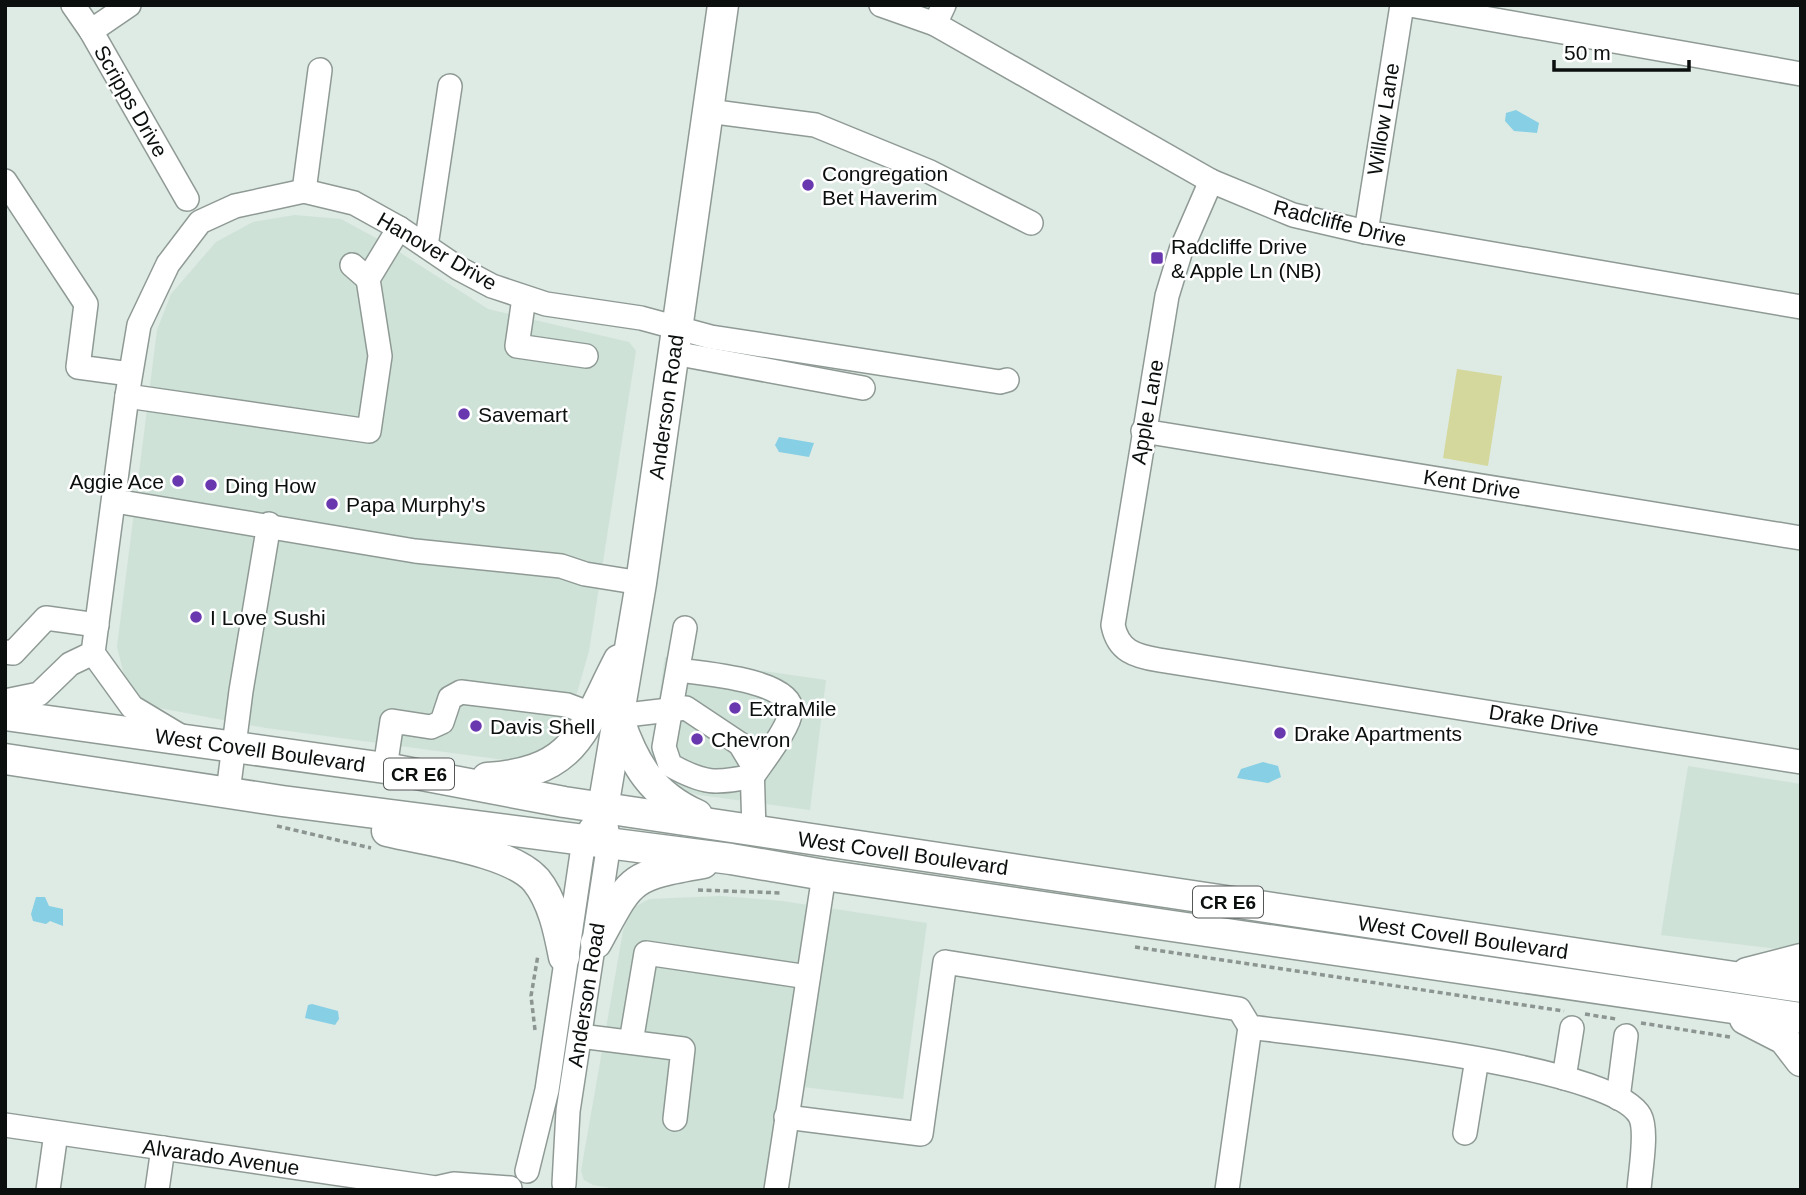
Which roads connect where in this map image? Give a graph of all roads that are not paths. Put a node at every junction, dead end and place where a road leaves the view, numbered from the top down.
1 (73, 5) edge
2 (129, 5) edge
3 (723, 5) edge
4 (881, 5) edge
5 (1402, 5) edge
6 (1410, 5) edge
7 (939, 15) edge
8 (92, 32) junction
9 (320, 70) dead end
10 (1801, 74) edge
11 (450, 86) dead end
12 (708, 111) junction
13 (5, 181) edge
14 (1211, 181) junction
15 (304, 191) junction
16 (187, 199) dead end
17 (1031, 223) dead end
18 (399, 228) junction
19 (1366, 232) junction
20 (426, 246) junction
21 (524, 298) junction
22 (1801, 307) edge
23 (675, 341) junction
24 (586, 356) dead end
25 (1006, 380) dead end
26 (128, 385) junction
27 (863, 387) dead end
28 (1143, 431) junction
29 (115, 501) junction
30 (269, 524) junction
31 (1801, 538) edge
32 (561, 565) junction
33 (643, 575) junction
34 (97, 625) junction
35 (685, 628) dead end
36 (1122, 648) joint
37 (5, 652) edge
38 (93, 653) junction
39 (678, 670) junction
40 (5, 701) edge
41 (671, 709) junction
42 (5, 715) edge
43 (605, 715) junction
44 (188, 740) junction
45 (234, 746) junction
46 (5, 759) edge
47 (1801, 762) edge
48 (385, 768) junction
49 (753, 776) junction
50 (457, 780) junction
51 (228, 792) junction
52 (603, 807) junction
53 (274, 812) junction
54 (723, 826) junction
55 (754, 831) junction
56 (596, 842) junction
57 (731, 859) junction
58 (824, 875) junction
59 (596, 943) junction
60 (552, 953) junction
61 (1801, 959) edge
62 (808, 977) junction
63 (1733, 977) junction
64 (1801, 987) edge
65 (1698, 1003) junction
66 (1571, 1017) road end
67 (1801, 1018) edge
68 (1626, 1026) road end
69 (1250, 1027) junction
70 (580, 1036) junction
71 (631, 1042) junction
72 (1477, 1059) junction
73 (1801, 1061) edge
74 (1564, 1078) junction
75 (1618, 1098) junction
76 (786, 1117) junction
77 (674, 1119) dead end
78 (5, 1125) edge
79 (57, 1133) junction
80 (1465, 1133) dead end
81 (163, 1148) junction
82 (516, 1183) edge
83 (375, 1185) edge
84 (566, 1187) edge
85 (437, 1189) edge
86 (48, 1190) edge
87 (157, 1190) edge
88 (776, 1190) edge
89 (1227, 1190) edge
90 (1639, 1190) edge

1 - 8 street, Scripps Drive
2 - 8 street
3 - 12 main road, Anderson Road
4 - 7 street, Radcliffe Drive
5 - 19 street, Willow Lane
6 - 10 street
7 - 14 street, Radcliffe Drive
8 - 16 street, Scripps Drive
9 - 15 street
11 - 20 street
12 - 17 street
12 - 23 main road, Anderson Road
13 - 26 street
14 - 19 street, Radcliffe Drive
14 - 28 street, Apple Lane
15 - 18 street, Hanover Drive
15 - 26 street, Hanover Drive
18 - 20 street, Hanover Drive
18 - 26 street
19 - 22 street, Radcliffe Drive
20 - 21 street, Hanover Drive
21 - 23 street, Hanover Drive
21 - 24 street
23 - 25 street
23 - 27 street
23 - 33 main road, Anderson Road
26 - 29 street
28 - 31 street, Kent Drive
28 - 36 street, Apple Lane
29 - 30 street
29 - 34 street
30 - 32 street
30 - 45 street
32 - 33 street
32 - 33 street
33 - 43 main road, Anderson Road
34 - 37 street
34 - 38 street
35 - 39 street
36 - 47 street, Drake Drive
38 - 40 street
38 - 44 street
39 - 41 street
39 - 49 street
41 - 43 street
41 - 49 street
41 - 49 street
42 - 44 main road, West Covell Boulevard / CR E6
43 - 48 street
43 - 50 main road
43 - 52 main road, Anderson Road
43 - 54 main road
44 - 45 main road, West Covell Boulevard / CR E6
45 - 48 main road, West Covell Boulevard / CR E6
45 - 51 street
46 - 51 main road, West Covell Boulevard / CR E6
48 - 50 main road, West Covell Boulevard / CR E6
49 - 55 street
50 - 52 main road, West Covell Boulevard / CR E6
51 - 53 main road, West Covell Boulevard / CR E6
52 - 54 main road, West Covell Boulevard / CR E6
52 - 56 street, Anderson Road
53 - 56 main road, West Covell Boulevard / CR E6
53 - 60 main road
54 - 55 main road, West Covell Boulevard / CR E6
55 - 63 main road, West Covell Boulevard / CR E6
56 - 57 main road, West Covell Boulevard / CR E6
56 - 59 street, Anderson Road
56 - 60 street, Anderson Road
57 - 58 main road, West Covell Boulevard / CR E6
57 - 59 main road
58 - 62 street
58 - 65 main road, West Covell Boulevard / CR E6
59 - 70 street, Anderson Road
60 - 82 street, Anderson Road
61 - 63 main road
62 - 71 street
62 - 76 street
63 - 64 main road, West Covell Boulevard / CR E6
65 - 67 main road, West Covell Boulevard / CR E6
65 - 73 main road
66 - 74 street
68 - 75 street
69 - 72 street
69 - 76 street
69 - 89 street
70 - 71 street
70 - 84 street, Anderson Road
71 - 77 street
72 - 74 street
72 - 80 street
74 - 75 street
75 - 90 street
76 - 88 street
78 - 79 street, Alvarado Avenue
79 - 81 street, Alvarado Avenue
79 - 86 street
81 - 83 street, Alvarado Avenue
81 - 87 street
82 - 84 street, Alvarado Avenue
82 - 85 street, Alvarado Avenue
83 - 85 street, Alvarado Avenue

